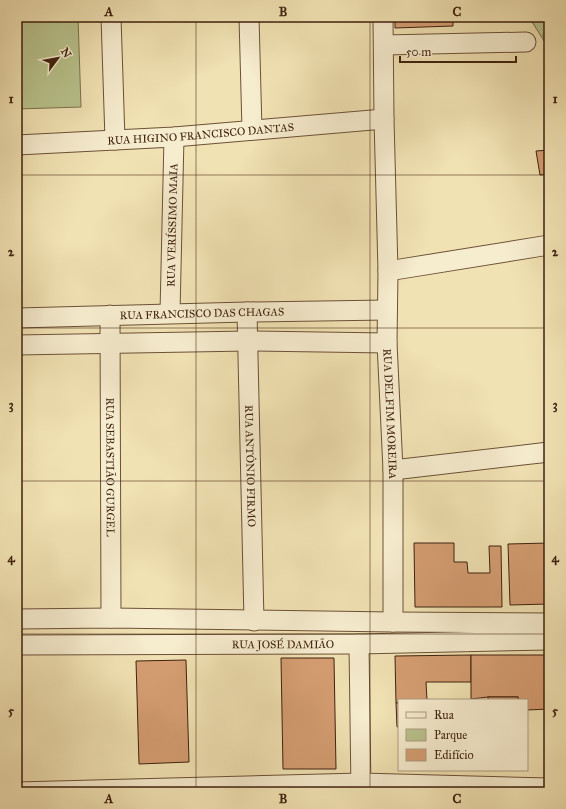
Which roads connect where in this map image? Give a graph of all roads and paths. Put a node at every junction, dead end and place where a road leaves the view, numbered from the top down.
1 (111, 17) edge
2 (249, 17) edge
3 (384, 17) edge
4 (526, 42) dead end
5 (384, 45) junction
6 (384, 119) junction
7 (252, 130) junction
8 (174, 137) junction
9 (115, 140) junction
10 (17, 144) edge
11 (549, 245) edge
12 (388, 271) junction
13 (387, 310) junction
14 (247, 312) junction
15 (170, 314) junction
16 (110, 315) junction
17 (17, 318) edge
18 (248, 341) junction
19 (110, 343) junction
20 (387, 343) junction
21 (17, 344) edge
22 (549, 452) edge
23 (392, 470) junction
24 (17, 618) edge
25 (111, 618) junction
26 (169, 619) junction
27 (254, 621) junction
28 (393, 622) junction
29 (549, 623) edge
30 (549, 640) edge
31 (170, 644) junction
32 (359, 644) junction
33 (17, 645) edge
34 (361, 787) edge
35 (549, 788) edge
36 (17, 792) edge

1 - 9 street
2 - 7 street
3 - 5 street, RUA DELFIM MOREIRA
4 - 5 street
5 - 6 street, RUA DELFIM MOREIRA
6 - 7 street, RUA HIGINO FRANCISCO DANTAS
6 - 12 street, RUA DELFIM MOREIRA
7 - 8 street, RUA HIGINO FRANCISCO DANTAS
8 - 9 street, RUA HIGINO FRANCISCO DANTAS
8 - 15 street, RUA VERÍSSIMO MAIA
9 - 10 street, RUA HIGINO FRANCISCO DANTAS
11 - 12 street
12 - 13 street, RUA DELFIM MOREIRA
13 - 14 street, RUA FRANCISCO DAS CHAGAS
13 - 20 street, RUA DELFIM MOREIRA
14 - 15 street, RUA FRANCISCO DAS CHAGAS
14 - 18 street, RUA ANTÔNIO FIRMO
15 - 16 street, RUA FRANCISCO DAS CHAGAS
16 - 17 street, RUA FRANCISCO DAS CHAGAS
16 - 19 street, RUA SEBASTIÃO GURGEL
18 - 19 street
18 - 20 street
18 - 27 street, RUA ANTÔNIO FIRMO
19 - 21 street
19 - 25 street, RUA SEBASTIÃO GURGEL
20 - 23 street, RUA DELFIM MOREIRA
22 - 23 street
23 - 28 street, RUA DELFIM MOREIRA
24 - 25 street, RUA JOSÉ DAMIÃO
25 - 26 street, RUA JOSÉ DAMIÃO
26 - 27 street, RUA JOSÉ DAMIÃO
26 - 31 street
27 - 28 street, RUA JOSÉ DAMIÃO
28 - 29 street, RUA JOSÉ DAMIÃO
28 - 32 street
30 - 32 street, RUA JOSÉ DAMIÃO
31 - 32 street, RUA JOSÉ DAMIÃO
31 - 33 street, RUA JOSÉ DAMIÃO
32 - 34 street
34 - 35 street
34 - 36 street

